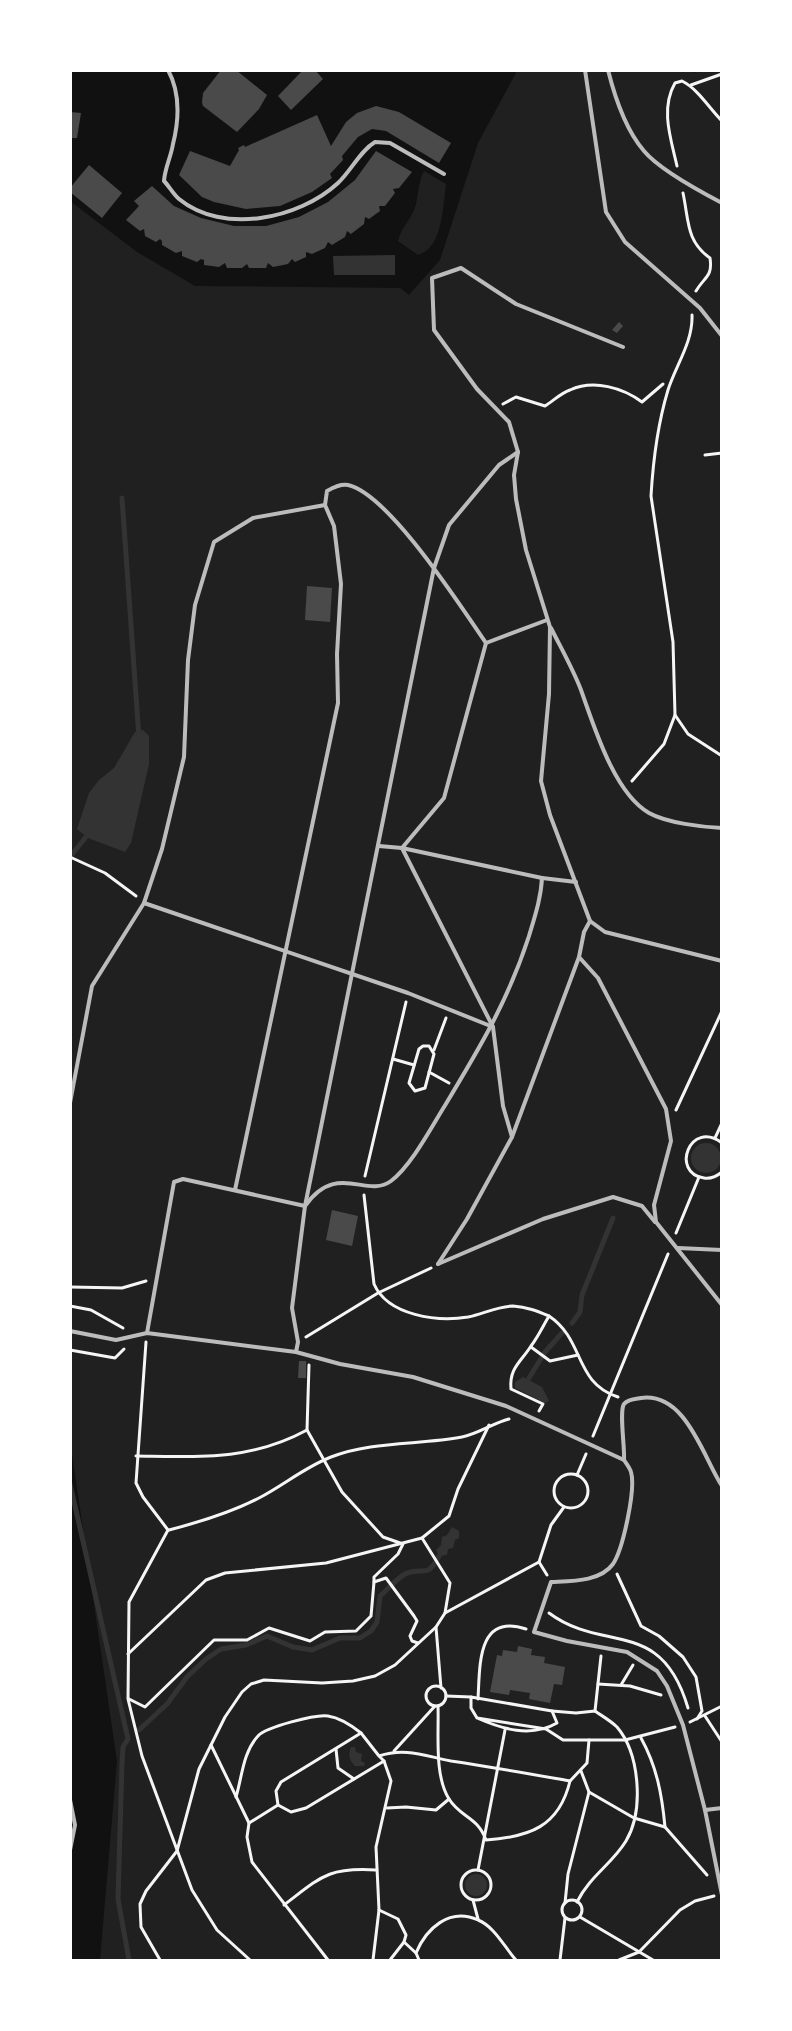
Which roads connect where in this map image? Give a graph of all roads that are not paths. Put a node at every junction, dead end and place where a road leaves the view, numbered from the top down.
1 (168, 70) edge
2 (585, 70) edge
3 (608, 70) edge
4 (444, 174) dead end
5 (722, 203) edge
6 (722, 336) edge
7 (623, 347) dead end
8 (518, 452) junction
9 (325, 505) junction
10 (434, 568) junction
11 (547, 620) junction
12 (550, 627) junction
13 (486, 643) junction
14 (722, 828) edge
15 (379, 846) junction
16 (402, 848) junction
17 (542, 878) junction
18 (576, 882) junction
19 (144, 903) junction
20 (590, 921) junction
21 (286, 953) junction
22 (579, 957) junction
23 (722, 961) edge
24 (352, 975) junction
25 (493, 1027) junction
26 (70, 1103) edge
27 (512, 1137) junction
28 (235, 1190) junction
29 (305, 1206) junction
30 (656, 1222) junction
31 (678, 1248) junction
32 (722, 1250) edge
33 (722, 1305) edge
34 (70, 1331) edge
35 (147, 1333) junction
36 (296, 1352) junction
37 (624, 1460) junction
38 (722, 1486) edge
39 (70, 1800) edge
40 (722, 1808) edge
41 (705, 1810) junction
42 (70, 1850) edge
43 (721, 1894) edge

1 - 4 lane
2 - 6 lane
3 - 5 lane
7 - 8 lane
8 - 10 lane
8 - 11 lane
9 - 10 lane
9 - 19 lane
9 - 21 lane
10 - 13 lane
10 - 15 lane
11 - 12 lane
11 - 13 lane
12 - 14 lane
12 - 18 lane
13 - 16 lane
15 - 16 lane
15 - 24 lane
16 - 17 lane
16 - 25 lane
17 - 18 lane
17 - 25 lane
18 - 20 lane
19 - 21 lane
19 - 26 lane
20 - 22 lane
20 - 23 lane
21 - 24 lane
21 - 28 lane
22 - 27 lane
22 - 30 lane
24 - 25 lane
24 - 29 lane
25 - 27 lane
25 - 29 lane
27 - 30 lane
28 - 29 lane
28 - 35 lane
29 - 36 lane
30 - 31 lane
31 - 32 lane
31 - 33 lane
34 - 35 lane
35 - 36 lane
36 - 37 lane
37 - 38 lane
37 - 41 lane
39 - 42 lane
40 - 41 lane
41 - 43 lane

